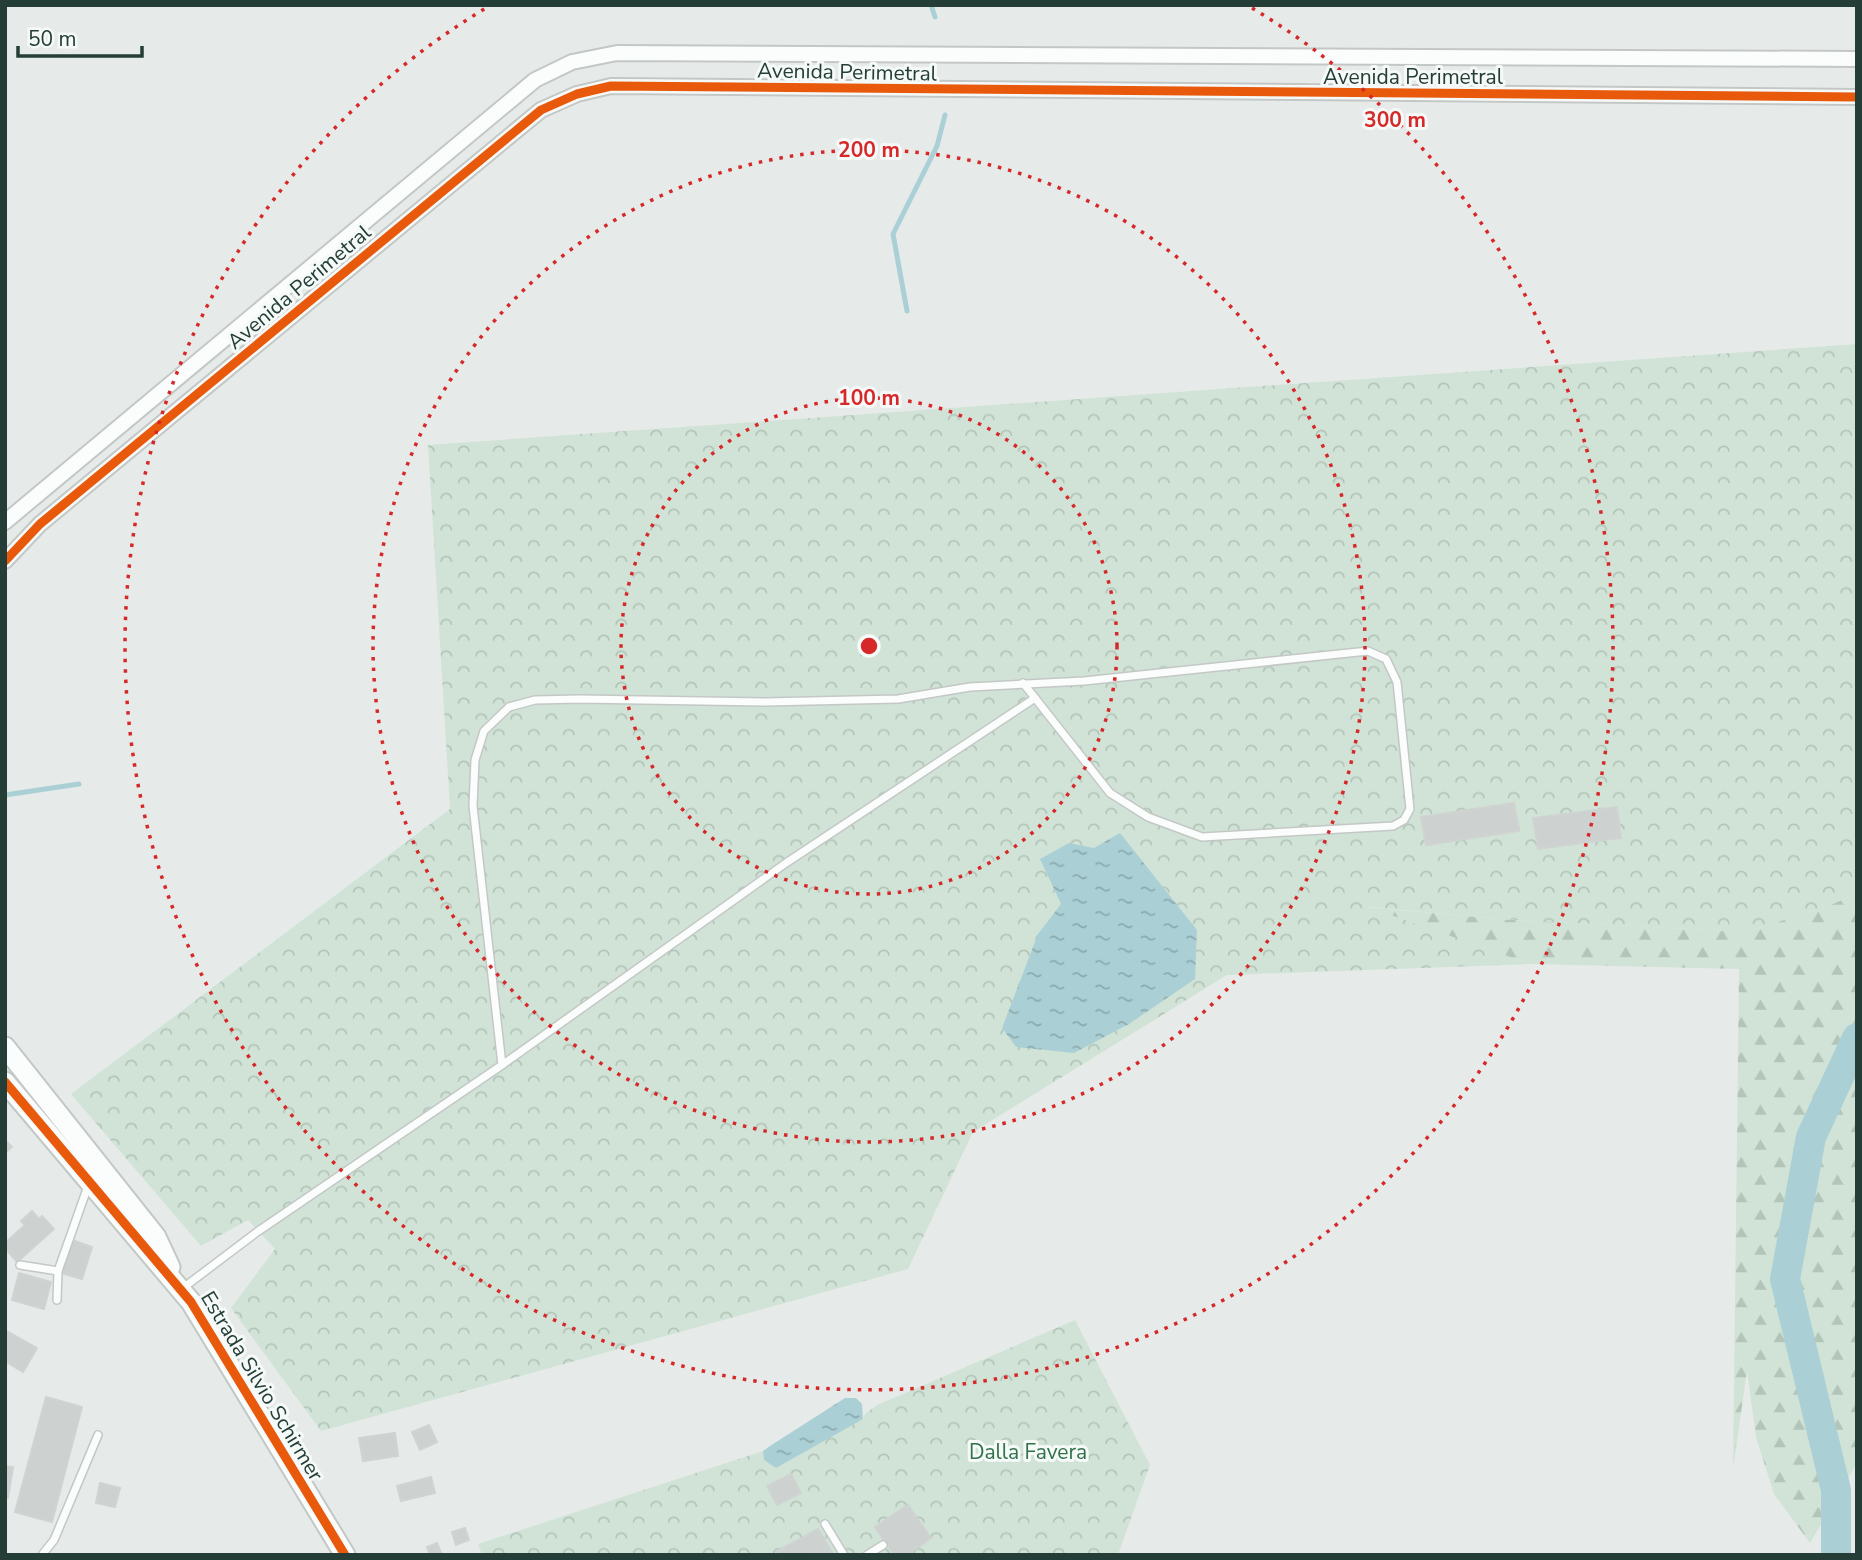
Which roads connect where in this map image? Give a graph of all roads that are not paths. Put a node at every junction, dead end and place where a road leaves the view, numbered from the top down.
1 (1857, 59) edge
2 (1857, 97) edge
3 (5, 522) edge
4 (5, 561) edge
5 (1023, 683) junction
6 (1035, 698) junction
7 (5, 1047) edge
8 (502, 1065) junction
9 (5, 1082) edge
10 (89, 1182) junction
11 (20, 1265) dead end
12 (58, 1271) junction
13 (182, 1289) junction
14 (57, 1300) dead end
15 (98, 1435) dead end
16 (825, 1524) dead end
17 (883, 1545) dead end
18 (42, 1555) edge
19 (345, 1555) edge
20 (844, 1555) edge
21 (867, 1555) edge

1 - 3 street, Avenida Perimetral
2 - 4 street, Avenida Perimetral
5 - 6 lane
5 - 6 lane
5 - 8 lane
6 - 8 lane
7 - 13 street, Estrada Silvio Schirmer
8 - 13 lane
9 - 10 street, Estrada Silvio Schirmer
10 - 12 lane
10 - 13 street, Estrada Silvio Schirmer
11 - 12 lane
12 - 14 lane
13 - 19 street, Estrada Silvio Schirmer
15 - 18 lane
16 - 20 lane
17 - 21 lane

